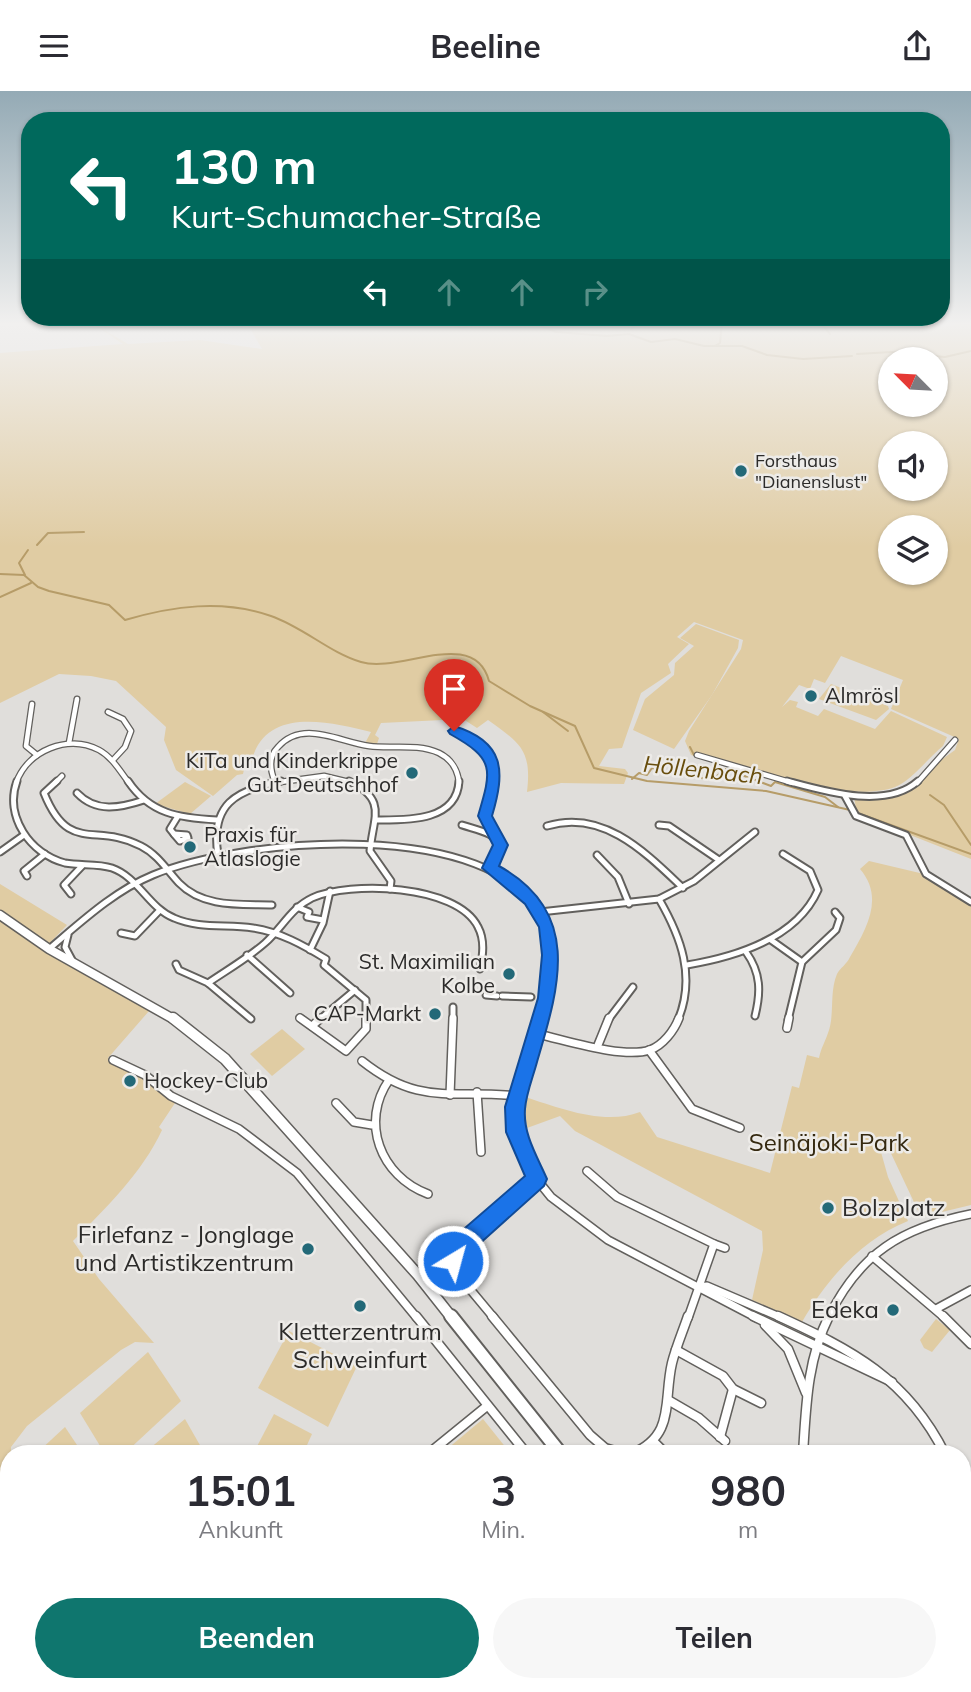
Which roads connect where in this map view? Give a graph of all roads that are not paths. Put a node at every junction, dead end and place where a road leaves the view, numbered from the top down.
1 (77, 699) dead end
2 (32, 704) dead end
3 (108, 712) dead end
4 (454, 731) dead end
5 (955, 740) dead end
6 (69, 743) junction
7 (37, 755) junction
8 (697, 755) dead end
9 (113, 760) junction
10 (62, 776) dead end
11 (275, 782) junction
12 (77, 793) dead end
13 (845, 796) junction
14 (144, 800) junction
15 (178, 816) junction
16 (217, 820) junction
17 (376, 820) junction
18 (462, 825) dead end
19 (659, 825) dead end
20 (547, 826) dead end
21 (755, 832) dead end
22 (174, 834) dead end
23 (24, 835) junction
24 (496, 837) junction
25 (370, 846) junction
26 (0, 852) edge
27 (45, 854) junction
28 (218, 855) junction
29 (597, 855) dead end
30 (783, 855) dead end
31 (719, 860) junction
32 (82, 866) junction
33 (168, 868) junction
34 (490, 868) junction
35 (27, 876) dead end
36 (133, 885) junction
37 (683, 888) junction
38 (390, 889) junction
39 (330, 891) junction
40 (71, 894) dead end
41 (659, 899) junction
42 (971, 902) edge
43 (629, 904) junction
44 (272, 905) dead end
45 (297, 907) junction
46 (159, 911) junction
47 (540, 912) junction
48 (835, 912) dead end
49 (0, 915) edge
50 (323, 920) junction
51 (72, 930) junction
52 (121, 933) dead end
53 (275, 933) junction
54 (771, 940) junction
55 (49, 949) junction
56 (310, 950) junction
57 (746, 952) junction
58 (247, 955) junction
59 (72, 960) junction
60 (802, 962) junction
61 (176, 964) dead end
62 (687, 965) junction
63 (480, 969) dead end
64 (208, 983) junction
65 (633, 987) dead end
66 (355, 991) junction
67 (290, 993) dead end
68 (486, 995) dead end
69 (547, 998) junction
70 (453, 1007) dead end
71 (755, 1016) dead end
72 (300, 1018) dead end
73 (251, 1019) dead end
74 (312, 1026) junction
75 (787, 1028) dead end
76 (537, 1034) junction
77 (598, 1045) junction
78 (649, 1050) junction
79 (346, 1051) junction
80 (353, 1057) dead end
81 (113, 1060) dead end
82 (362, 1061) dead end
83 (389, 1080) junction
84 (477, 1092) junction
85 (450, 1095) junction
86 (516, 1096) junction
87 (336, 1103) dead end
88 (372, 1125) junction
89 (740, 1128) dead end
90 (481, 1152) dead end
91 (587, 1171) dead end
92 (537, 1179) junction
93 (428, 1194) dead end
94 (971, 1214) edge
95 (714, 1244) junction
96 (725, 1248) dead end
97 (872, 1256) junction
98 (699, 1287) junction
99 (971, 1290) edge
100 (936, 1309) junction
101 (758, 1319) junction
102 (818, 1343) junction
103 (971, 1344) edge
104 (676, 1350) junction
105 (733, 1389) junction
106 (806, 1392) junction
107 (668, 1400) junction
108 (761, 1403) dead end
109 (487, 1406) junction
110 (654, 1442) junction
111 (439, 1445) edge
112 (520, 1445) edge
113 (554, 1445) edge
114 (602, 1445) edge
115 (650, 1445) edge
116 (657, 1445) edge
117 (803, 1445) edge
118 (941, 1445) edge

1 - 6 street
2 - 7 street
3 - 9 street
4 - 24 street
5 - 13 street
6 - 7 street
6 - 9 street
7 - 23 street
8 - 13 street
9 - 14 street
10 - 33 street
11 - 16 street
11 - 17 street
11 - 17 street
12 - 14 street
13 - 42 street
14 - 15 street
15 - 16 street
15 - 22 street
16 - 28 street
17 - 25 street
18 - 24 street
19 - 31 street
20 - 37 street
21 - 31 street
23 - 26 street
23 - 27 street
24 - 34 street
25 - 28 street
25 - 34 street
25 - 38 street
27 - 32 street
27 - 35 street
28 - 33 street
29 - 43 street
30 - 54 street
31 - 37 street
32 - 36 street
32 - 40 street
33 - 36 street
33 - 44 street
34 - 47 street
36 - 46 street
36 - 51 street
37 - 41 street
38 - 39 street
38 - 63 street
39 - 45 street
39 - 50 street
41 - 43 street
41 - 62 street
43 - 47 street
45 - 50 street
45 - 53 street
46 - 52 street
46 - 53 street
47 - 69 street
48 - 60 street
49 - 55 main road
50 - 56 street
51 - 55 street
51 - 59 street
53 - 56 street
53 - 58 street
54 - 57 street
54 - 60 street
55 - 59 main road
56 - 66 street
57 - 62 street
57 - 71 street
58 - 64 street
58 - 67 street
59 - 113 main road
60 - 75 street
61 - 64 street
62 - 78 street
64 - 73 street
65 - 77 street
66 - 74 street
66 - 79 street
68 - 69 street
69 - 76 street
70 - 85 street
72 - 74 street
74 - 79 street
76 - 77 street
76 - 86 street
77 - 78 street
78 - 89 street
79 - 80 street
81 - 109 street
82 - 83 street
83 - 85 street
83 - 88 street
84 - 85 street
84 - 86 street
84 - 90 street
86 - 92 street
87 - 88 street
88 - 93 street
91 - 95 street
92 - 98 street
92 - 114 street
94 - 97 street
95 - 96 street
95 - 98 street
97 - 100 street
97 - 102 street
98 - 101 street
98 - 102 street
98 - 104 street
99 - 100 street
100 - 103 street
101 - 102 street
101 - 106 street
102 - 106 street
102 - 118 street
104 - 105 street
104 - 107 street
105 - 107 street
105 - 108 street
106 - 117 street
107 - 110 street
109 - 111 street
109 - 112 street
110 - 115 street
110 - 116 street

